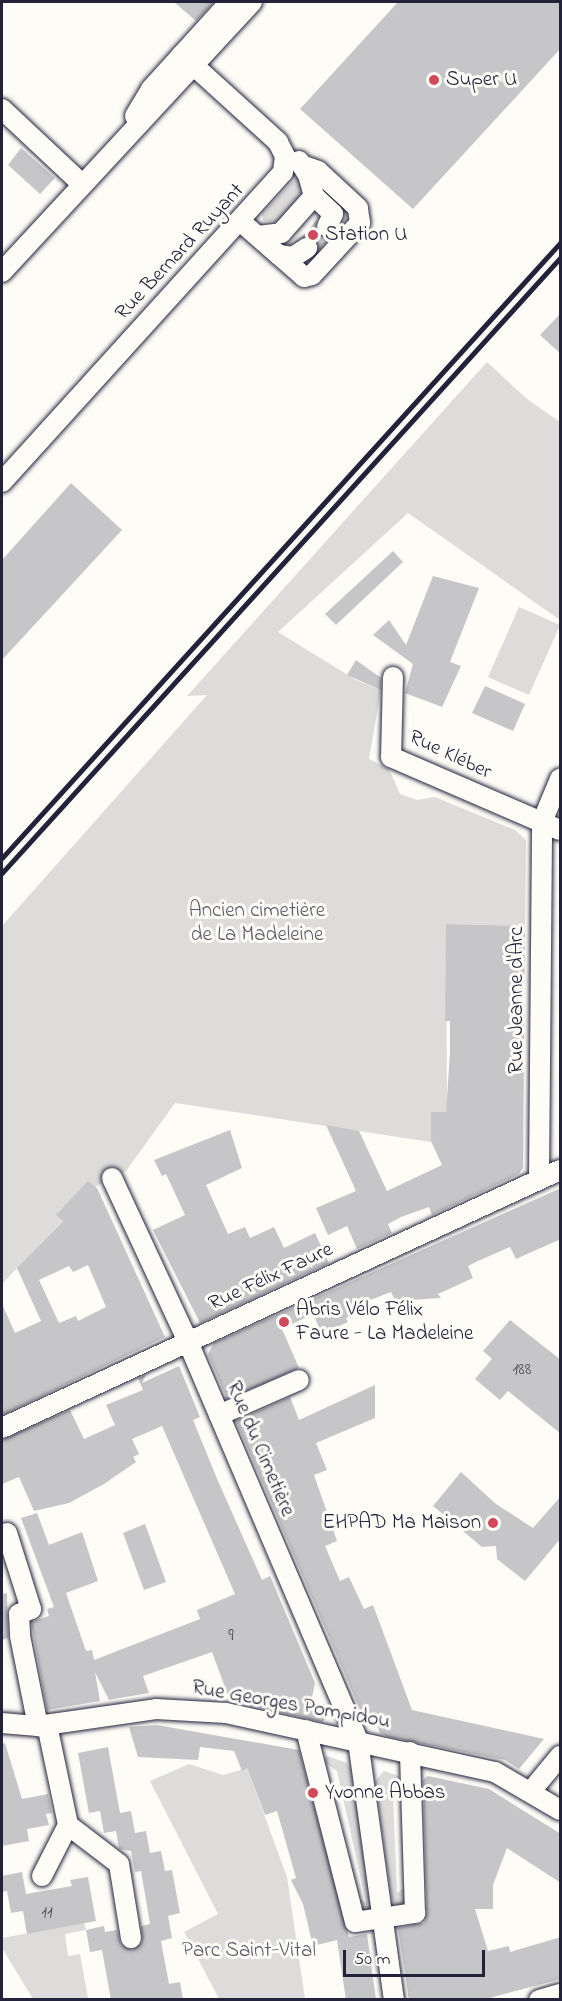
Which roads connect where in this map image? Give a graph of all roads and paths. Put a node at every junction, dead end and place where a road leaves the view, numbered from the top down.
1 (231, 2) edge
2 (252, 2) edge
3 (188, 60) junction
4 (2, 109) edge
5 (278, 142) junction
6 (304, 166) junction
7 (82, 184) junction
8 (314, 196) junction
9 (240, 221) junction
10 (327, 227) dead end
11 (258, 236) junction
12 (307, 248) tunnel mouth
13 (279, 255) junction
14 (2, 272) edge
15 (2, 482) edge
16 (393, 677) dead end
17 (561, 779) edge
18 (542, 822) junction
19 (561, 830) edge
20 (561, 1170) edge
21 (112, 1178) dead end
22 (539, 1179) junction
23 (188, 1342) junction
24 (298, 1380) dead end
25 (219, 1415) junction
26 (2, 1428) edge
27 (7, 1533) dead end
28 (2, 1723) edge
29 (43, 1726) junction
30 (306, 1730) junction
31 (358, 1741) junction
32 (410, 1752) junction
33 (561, 1756) edge
34 (532, 1790) junction
35 (561, 1810) edge
36 (68, 1825) junction
37 (42, 1876) dead end
38 (385, 1917) junction
39 (131, 1938) dead end
40 (561, 1994) edge
41 (394, 2000) edge
42 (539, 2000) edge

1 - 3 street
2 - 3 street
3 - 5 street
3 - 7 street
4 - 7 street
5 - 6 street
5 - 9 street, Rue Bernard Ruyant
6 - 8 street
6 - 13 street
7 - 14 street
8 - 10 street
8 - 11 street
9 - 11 street
9 - 15 street, Rue Bernard Ruyant
11 - 13 street
12 - 13 street
16 - 18 street, Rue Kléber
17 - 18 street
18 - 19 street, Rue Kléber
18 - 22 street, Rue Jeanne d'Arc
20 - 22 street, Rue Félix Faure
21 - 23 street, Rue du Cimetière
22 - 23 street, Rue Félix Faure
23 - 25 street, Rue du Cimetière
23 - 26 street, Rue Félix Faure
24 - 25 street
25 - 31 street, Rue du Cimetière
27 - 29 street
28 - 29 street, Rue Georges Pompidou
29 - 30 street, Rue Georges Pompidou
29 - 36 street
30 - 31 street, Rue Georges Pompidou
30 - 38 street
31 - 32 street, Rue Georges Pompidou
31 - 38 street, Rue du Cimetière
32 - 34 street, Rue Georges Pompidou
32 - 38 street
33 - 34 street
34 - 35 street, Rue Georges Pompidou
36 - 37 street
36 - 39 street
38 - 41 street, Rue du Cimetière
40 - 42 street

